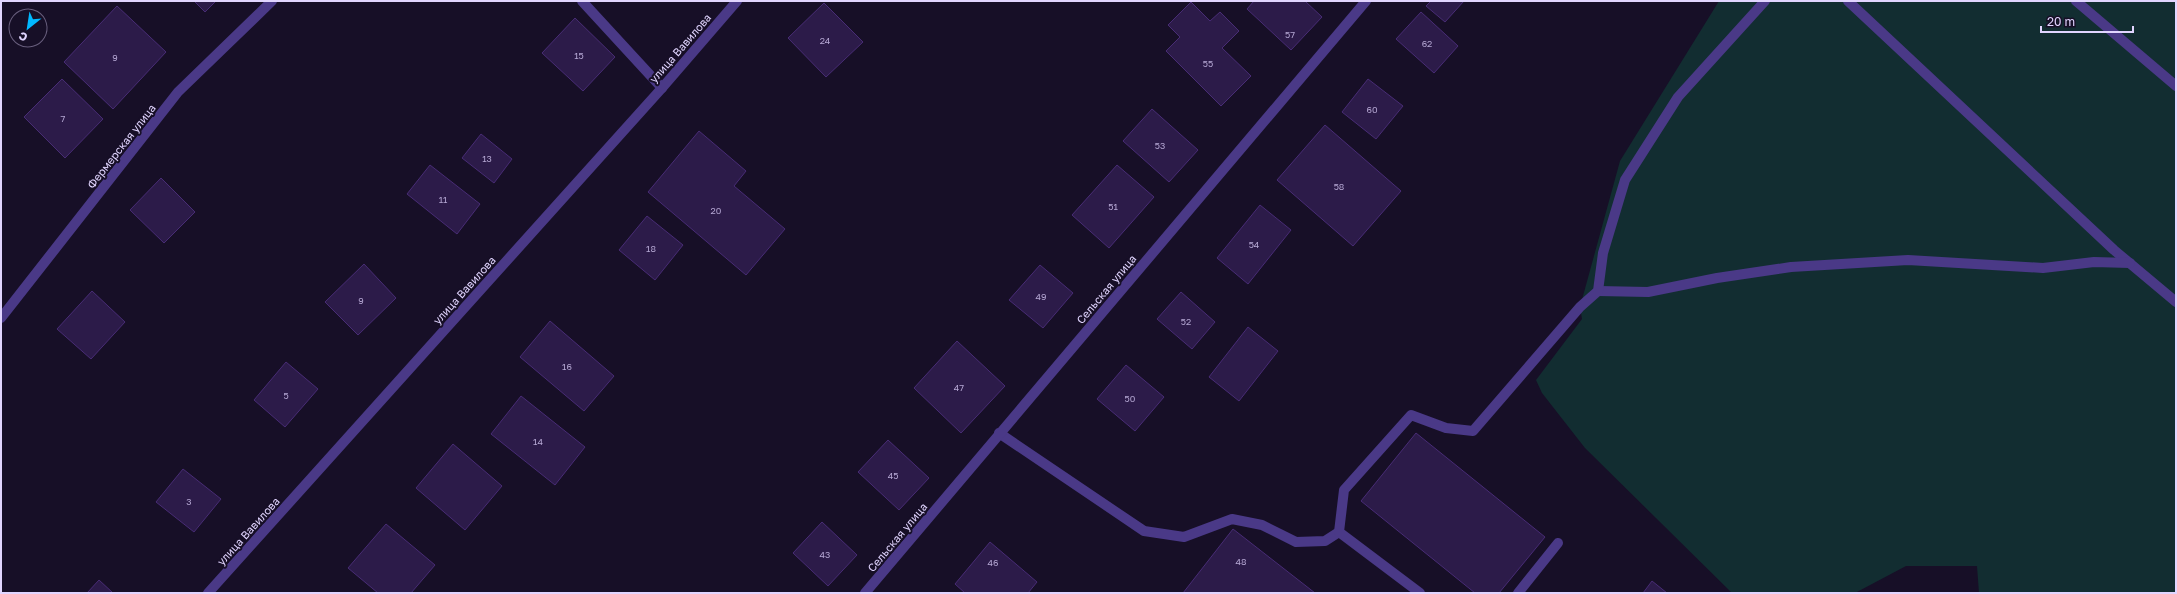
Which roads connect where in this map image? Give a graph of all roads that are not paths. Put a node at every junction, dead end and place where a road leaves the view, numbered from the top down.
1 (272, 1) edge
2 (582, 1) edge
3 (736, 1) edge
4 (1366, 1) edge
5 (1765, 1) edge
6 (1848, 1) edge
7 (2076, 1) edge
8 (2176, 86) edge
9 (662, 88) junction
10 (2130, 263) junction
11 (1598, 291) junction
12 (2176, 302) edge
13 (1, 318) edge
14 (999, 433) junction
15 (1339, 532) junction
16 (1558, 543) dead end
17 (208, 593) edge
18 (866, 593) edge
19 (1420, 593) edge
20 (1518, 593) edge

1 - 13 street, Фермерская улица
2 - 9 street
3 - 9 street, улица Вавилова
4 - 14 street, Сельская улица
5 - 11 street
6 - 10 street
7 - 8 street
9 - 17 street, улица Вавилова
10 - 11 street
10 - 12 street
11 - 15 street
14 - 15 street
14 - 18 street, Сельская улица
15 - 19 street
16 - 20 street

